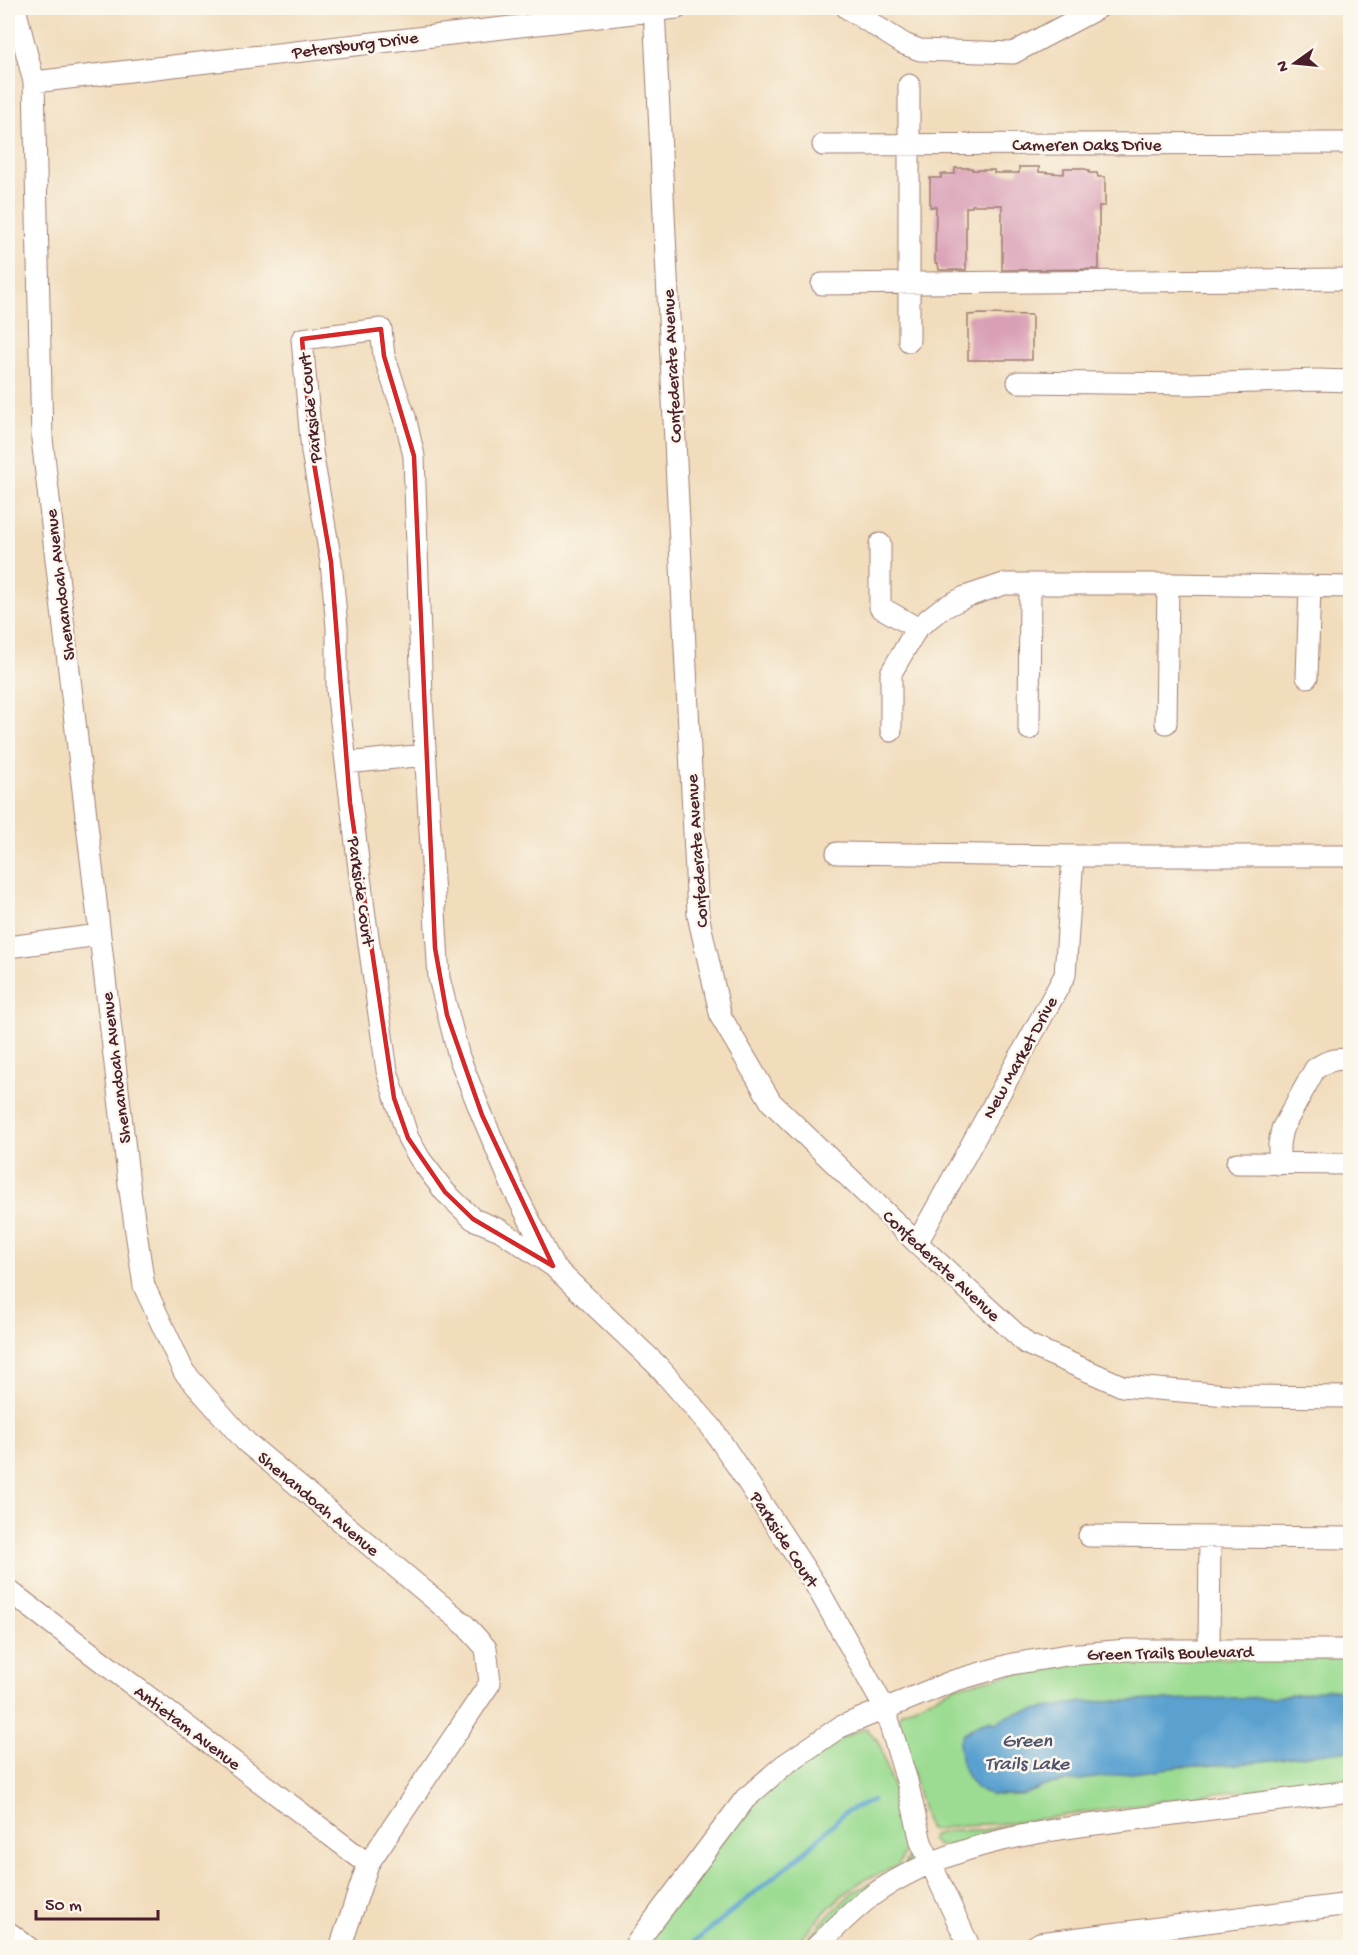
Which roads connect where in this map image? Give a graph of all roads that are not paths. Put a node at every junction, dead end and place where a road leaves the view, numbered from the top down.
1 (15, 8) edge
2 (654, 8) edge
3 (677, 8) edge
4 (847, 8) edge
5 (1098, 8) edge
6 (34, 82) junction
7 (909, 85) dead end
8 (1350, 143) edge
9 (823, 145) dead end
10 (909, 145) junction
11 (1350, 279) edge
12 (909, 283) junction
13 (822, 284) dead end
14 (909, 341) dead end
15 (1350, 381) edge
16 (1018, 382) dead end
17 (880, 544) dead end
18 (1030, 584) junction
19 (1168, 584) junction
20 (1310, 586) junction
21 (1350, 587) edge
22 (917, 628) junction
23 (1307, 677) dead end
24 (1166, 723) dead end
25 (1029, 729) dead end
26 (891, 731) dead end
27 (425, 755) junction
28 (346, 764) junction
29 (837, 853) dead end
30 (1072, 856) junction
31 (1350, 856) edge
32 (99, 935) junction
33 (8, 948) edge
34 (1350, 1059) edge
35 (1237, 1163) dead end
36 (1279, 1164) junction
37 (1350, 1164) edge
38 (917, 1244) junction
39 (553, 1266) junction
40 (1350, 1397) edge
41 (1089, 1536) dead end
42 (1210, 1537) junction
43 (1350, 1538) edge
44 (8, 1590) edge
45 (1209, 1650) junction
46 (1350, 1650) edge
47 (885, 1709) junction
48 (1350, 1791) edge
49 (368, 1864) junction
50 (930, 1864) junction
51 (1350, 1904) edge
52 (8, 1932) edge
53 (29, 1947) edge
54 (340, 1947) edge
55 (633, 1947) edge
56 (815, 1947) edge
57 (970, 1947) edge
58 (1032, 1947) edge

1 - 6 street, Shenandoah Avenue
2 - 3 street, Petersburg Drive
2 - 6 street, Petersburg Drive
2 - 38 street, Confederate Avenue
4 - 5 street
6 - 32 street, Shenandoah Avenue
7 - 10 street
8 - 10 street, Cameren Oaks Drive
9 - 10 street, Cameren Oaks Drive
10 - 12 street
11 - 12 street
12 - 13 street
12 - 14 street
15 - 16 street
17 - 22 street
18 - 19 street
18 - 22 street
18 - 25 street
19 - 20 street
19 - 24 street
20 - 21 street
20 - 23 street
22 - 26 street
27 - 28 street
27 - 28 street, Parkside Court
27 - 39 street, Parkside Court
28 - 39 street, Parkside Court
29 - 30 street
30 - 31 street
30 - 38 street, New Market Drive
32 - 33 street
32 - 49 street, Shenandoah Avenue
34 - 36 street
35 - 36 street
36 - 37 street
38 - 40 street, Confederate Avenue
39 - 47 street, Parkside Court
41 - 42 street
42 - 43 street
42 - 45 street
44 - 49 street, Antietam Avenue
45 - 46 street, Green Trails Boulevard
45 - 47 street, Green Trails Boulevard
47 - 50 street, Parkside Court
47 - 55 street, Green Trails Boulevard
48 - 50 street
49 - 54 street, Shenandoah Avenue
50 - 56 street
50 - 57 street, Parkside Court
51 - 58 street
52 - 53 street

